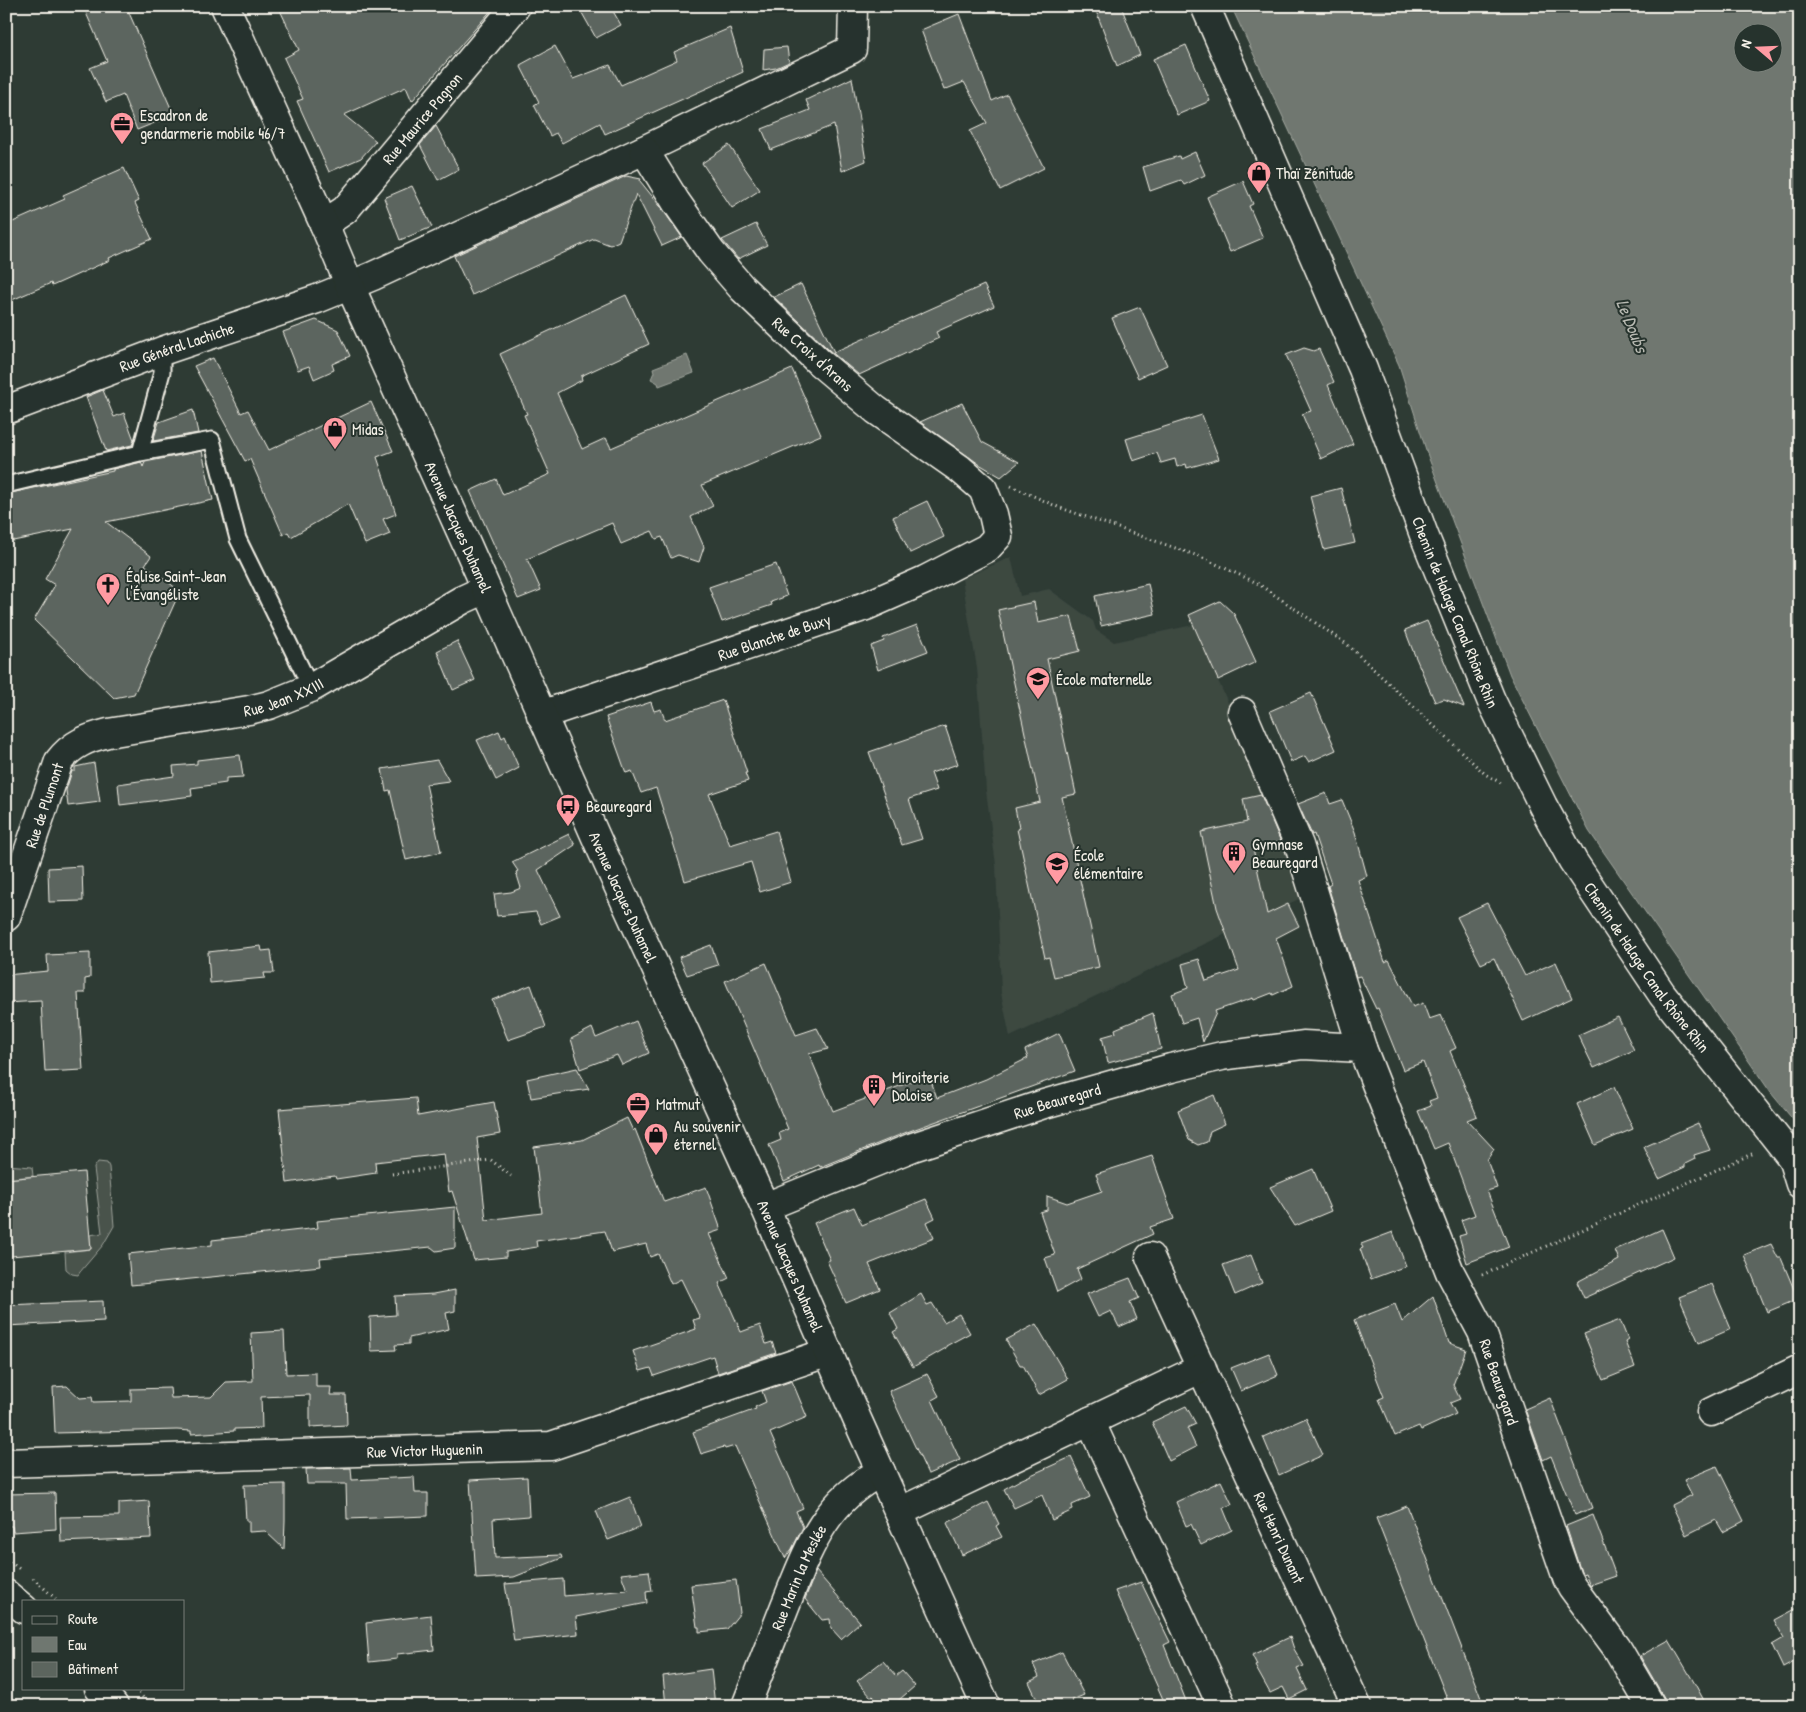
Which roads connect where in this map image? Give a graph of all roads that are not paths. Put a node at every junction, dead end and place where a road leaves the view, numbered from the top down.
1 (225, 6) edge
2 (516, 6) edge
3 (853, 6) edge
4 (1205, 6) edge
5 (644, 150) junction
6 (324, 224) junction
7 (350, 286) junction
8 (162, 351) junction
9 (6, 410) edge
10 (140, 453) junction
11 (6, 485) edge
12 (998, 536) joint
13 (486, 589) junction
14 (311, 688) junction
15 (1242, 712) dead end
16 (541, 715) junction
17 (64, 753) joint
18 (6, 917) edge
19 (1362, 1048) junction
20 (1790, 1155) edge
21 (1800, 1184) edge
22 (765, 1207) junction
23 (1150, 1257) dead end
24 (829, 1352) junction
25 (1202, 1368) junction
26 (1800, 1370) edge
27 (1711, 1412) dead end
28 (1090, 1421) junction
29 (6, 1463) edge
30 (881, 1472) junction
31 (899, 1512) junction
32 (6, 1594) edge
33 (22, 1607) edge
34 (101, 1690) edge
35 (114, 1706) edge
36 (746, 1706) edge
37 (986, 1706) edge
38 (1222, 1706) edge
39 (1356, 1706) edge
40 (1651, 1706) edge

1 - 6 street, Avenue Jacques Duhamel
2 - 6 street, Rue Maurice Pagnon
3 - 5 street, Rue Général Lachiche
4 - 20 street, Chemin de Halage Canal Rhône Rhin
5 - 7 street, Rue Général Lachiche
5 - 12 street, Rue Croix d'Arans
6 - 7 street, Avenue Jacques Duhamel
7 - 8 street, Rue Général Lachiche
7 - 13 street, Avenue Jacques Duhamel
8 - 9 street, Rue Général Lachiche
8 - 10 lane
10 - 11 lane
10 - 14 lane
12 - 16 street, Rue Blanche de Buxy
13 - 14 street, Rue Jean XXIII
13 - 16 street, Avenue Jacques Duhamel
14 - 17 street, Rue Jean XXIII
15 - 19 street, Rue Beauregard
16 - 22 street, Avenue Jacques Duhamel
17 - 18 street, Rue de Plumont
19 - 22 street, Rue Beauregard
19 - 40 street, Rue Beauregard
20 - 21 street
22 - 24 street, Avenue Jacques Duhamel
23 - 25 street, Rue Henri Dunant
24 - 29 street, Rue Victor Huguenin
24 - 30 street, Avenue Jacques Duhamel
25 - 28 street
25 - 39 street, Rue Henri Dunant
26 - 27 street
28 - 31 street
28 - 38 street
30 - 31 street, Avenue Jacques Duhamel
30 - 36 street, Rue Marin la Meslée
31 - 37 street, Avenue Jacques Duhamel
32 - 33 street
34 - 35 street

